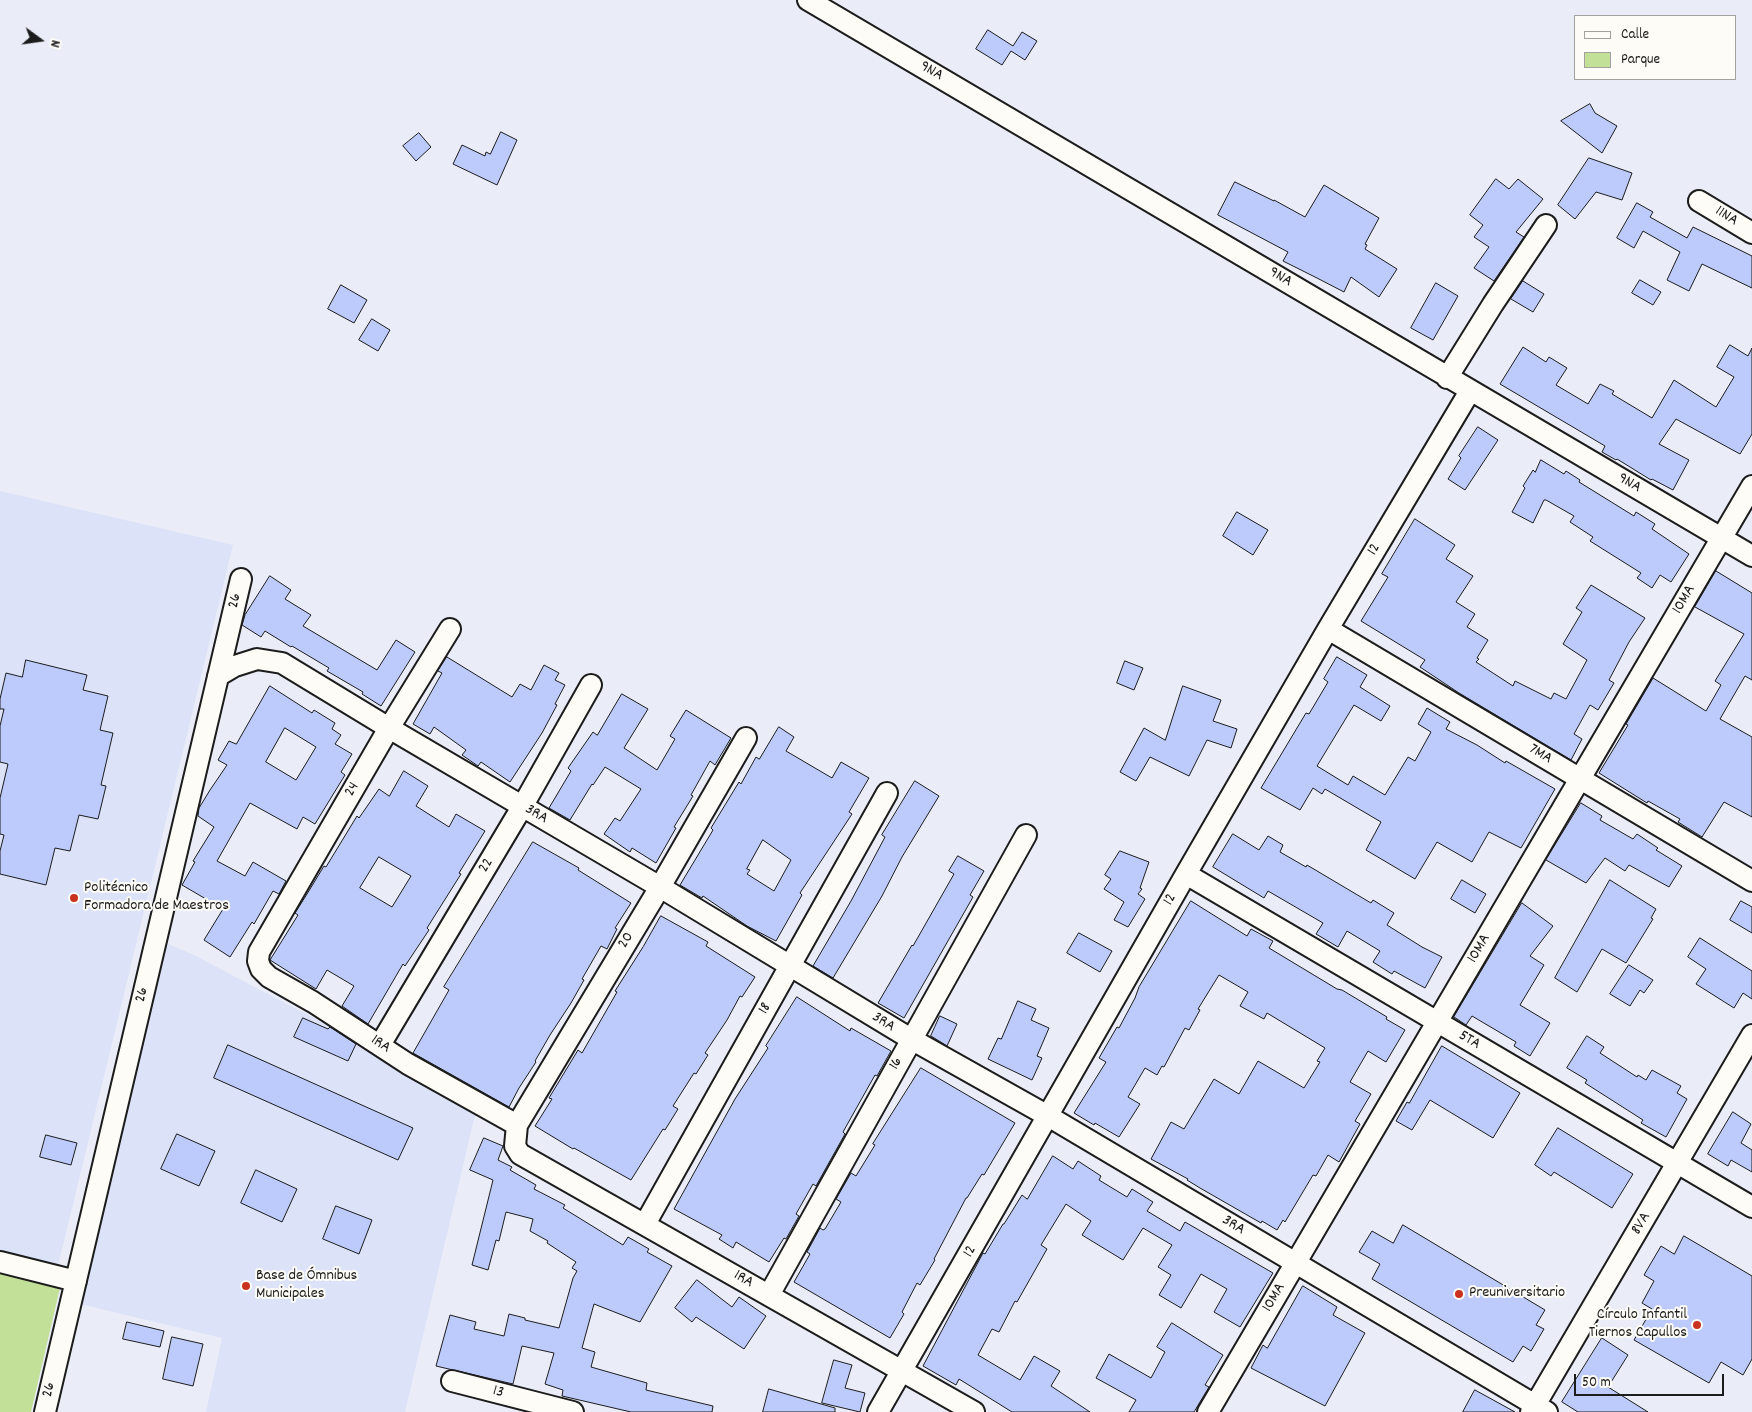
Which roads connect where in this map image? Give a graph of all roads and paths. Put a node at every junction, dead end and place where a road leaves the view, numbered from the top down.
1 (808, 0) edge
2 (1699, 201) dead end
3 (1546, 225) dead end
4 (1752, 233) edge
5 (1447, 378) junction
6 (1470, 391) junction
7 (1752, 486) edge
8 (1721, 538) junction
9 (1752, 556) edge
10 (241, 579) dead end
11 (450, 629) dead end
12 (1328, 629) junction
13 (218, 676) junction
14 (591, 685) dead end
15 (389, 728) junction
16 (746, 738) dead end
17 (1580, 779) junction
18 (887, 793) dead end
19 (522, 807) junction
20 (1026, 835) dead end
21 (1186, 874) junction
22 (1752, 881) edge
23 (660, 887) junction
24 (259, 952) joint
25 (791, 966) junction
26 (1437, 1022) junction
27 (1752, 1035) edge
28 (911, 1040) junction
29 (380, 1044) junction
30 (1048, 1116) junction
31 (517, 1125) junction
32 (515, 1146) joint
33 (1678, 1164) junction
34 (1752, 1208) edge
35 (645, 1224) junction
36 (0, 1262) edge
37 (1295, 1263) junction
38 (76, 1281) junction
39 (769, 1294) junction
40 (903, 1371) junction
41 (452, 1382) dead end
42 (1538, 1410) edge
43 (45, 1412) edge
44 (573, 1412) edge
45 (878, 1412) edge
46 (974, 1412) edge
47 (1208, 1412) edge

1 - 5 street, 9NA
2 - 4 street, 11NA
3 - 5 street
5 - 6 street, 9NA
6 - 8 street, 9NA
6 - 12 street, 12
7 - 8 street, 10MA
8 - 9 street, 9NA
8 - 17 street, 10MA
10 - 13 street, 26
11 - 15 street, 24
12 - 17 street, 7MA
12 - 21 street, 12
13 - 15 street, 3RA
13 - 38 street, 26
14 - 19 street, 22
15 - 19 street, 3RA
15 - 24 street, 24
16 - 23 street, 20
17 - 22 street, 7MA
17 - 26 street, 10MA
18 - 25 street, 18
19 - 23 street, 3RA
19 - 29 street, 22
20 - 28 street, 16
21 - 26 street, 5TA
21 - 30 street, 12
23 - 25 street, 3RA
23 - 31 street, 20
24 - 29 street, 1RA
25 - 28 street, 3RA
25 - 35 street, 18
26 - 33 street, 5TA
26 - 37 street, 10MA
27 - 33 street, 8VA
28 - 30 street, 3RA
28 - 39 street, 16
29 - 31 street, 1RA
30 - 37 street, 3RA
30 - 40 street, 12
31 - 32 street, 20
32 - 35 street, 1RA
33 - 34 street, 5TA
33 - 42 street, 8VA
35 - 39 street, 1RA
36 - 38 street
37 - 42 street, 3RA
37 - 47 street, 10MA
38 - 43 street, 26
39 - 40 street, 1RA
40 - 45 street, 12
40 - 46 street, 1RA
41 - 44 street, 13

